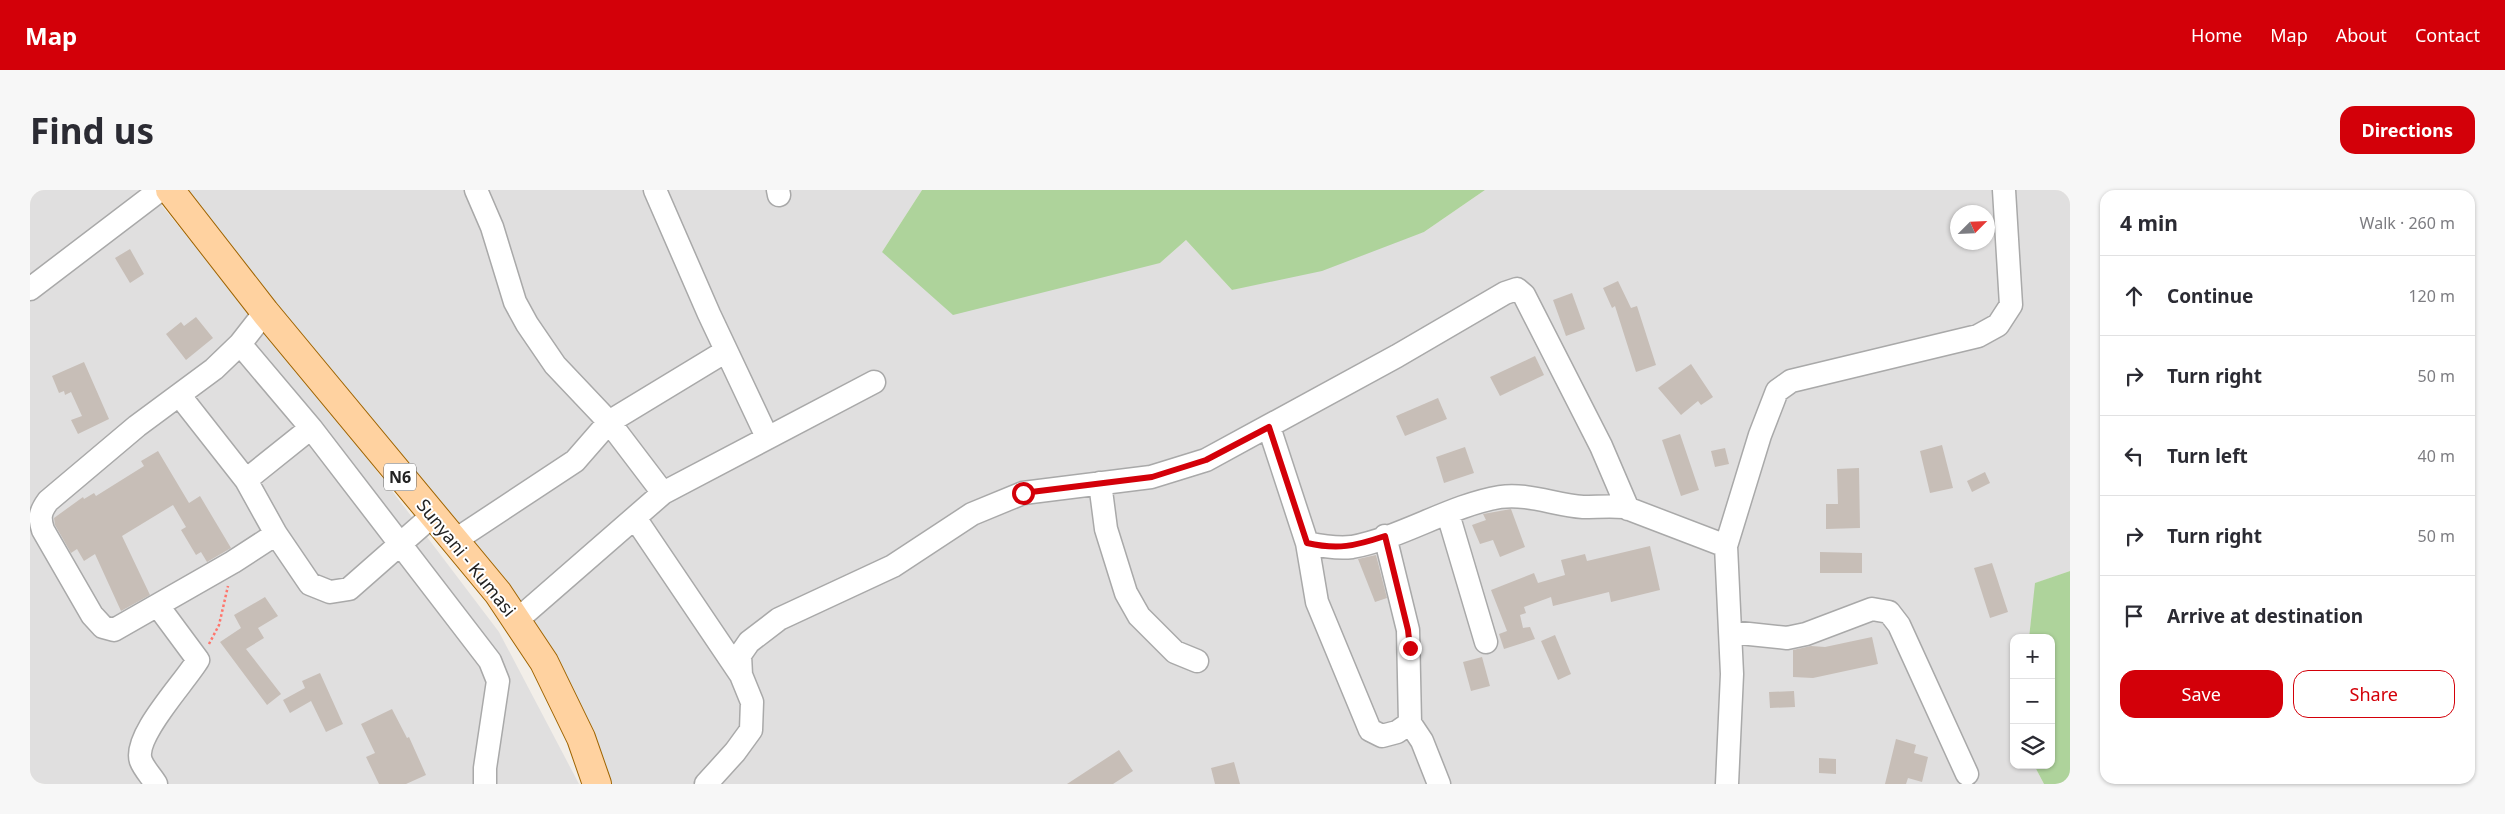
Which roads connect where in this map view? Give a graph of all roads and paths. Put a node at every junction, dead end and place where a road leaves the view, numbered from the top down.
1 (160, 190) edge
2 (170, 190) edge
3 (476, 190) edge
4 (655, 190) edge
5 (2004, 190) edge
6 (30, 289) edge
7 (265, 312) junction
8 (240, 344) junction
9 (726, 351) junction
10 (874, 382) dead end
11 (180, 396) junction
12 (609, 422) junction
13 (1269, 427) junction
14 (311, 428) junction
15 (767, 437) junction
16 (246, 480) junction
17 (1100, 483) junction
18 (663, 492) junction
19 (1628, 509) junction
20 (1448, 514) junction
21 (432, 516) junction
22 (635, 518) junction
23 (276, 534) junction
24 (1385, 536) junction
25 (454, 540) junction
26 (1307, 543) junction
27 (400, 544) junction
28 (1726, 546) junction
29 (233, 562) junction
30 (158, 606) junction
31 (516, 621) junction
32 (1730, 632) junction
33 (1486, 642) dead end
34 (198, 660) junction
35 (1198, 661) dead end
36 (741, 674) junction
37 (1410, 723) junction
38 (1967, 774) dead end
39 (156, 784) edge
40 (485, 784) edge
41 (597, 784) edge
42 (706, 784) edge
43 (1439, 784) edge
44 (1727, 784) edge

1 - 6 street
2 - 7 main road, Sunyani - Kumasi / N6
3 - 12 street
4 - 9 street
5 - 28 street
7 - 8 street
7 - 21 main road, Sunyani - Kumasi / N6
8 - 11 street
8 - 14 street
9 - 12 street
9 - 15 street
10 - 15 street
11 - 16 street
11 - 30 street
12 - 18 street
12 - 25 street
13 - 17 street
13 - 19 street
13 - 26 street
14 - 16 street
14 - 27 street
15 - 18 street
16 - 23 street
17 - 35 street
17 - 36 street
18 - 22 street
19 - 20 street
19 - 28 street
20 - 24 street
20 - 33 street
21 - 25 main road, Sunyani - Kumasi / N6
21 - 27 street
22 - 31 street
22 - 36 street
23 - 27 street
23 - 29 street
24 - 26 street
24 - 37 street
25 - 31 main road, Sunyani - Kumasi / N6
26 - 37 street
27 - 40 street
28 - 32 street
29 - 30 street
29 - 34 path
30 - 34 street
31 - 41 main road, Sunyani - Kumasi / N6
32 - 38 street
32 - 44 street
34 - 39 street
36 - 42 street
37 - 43 street

